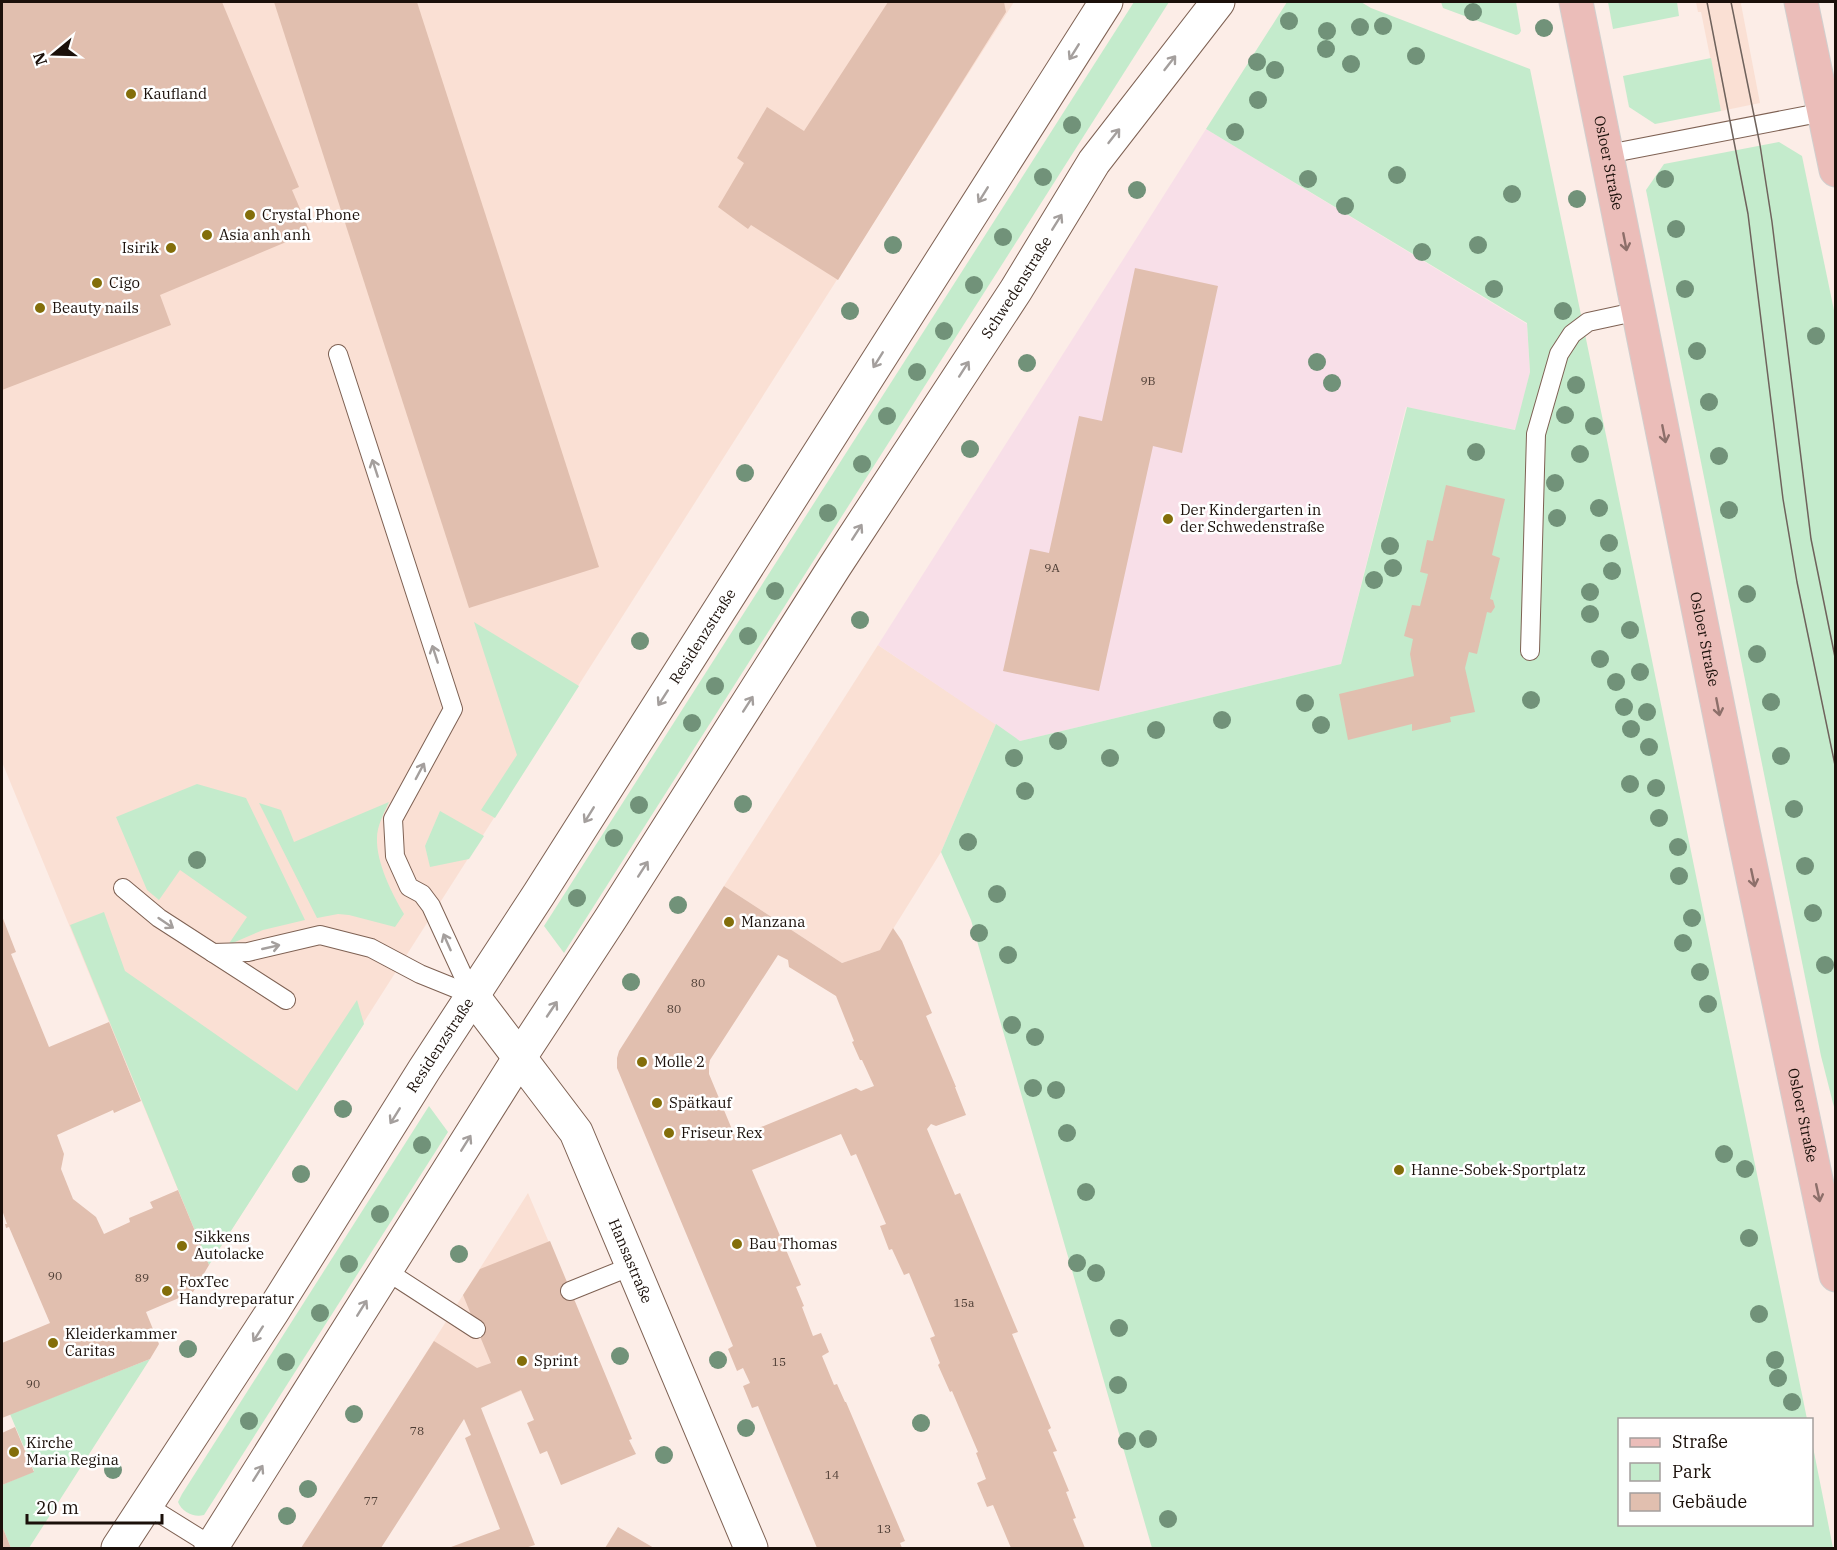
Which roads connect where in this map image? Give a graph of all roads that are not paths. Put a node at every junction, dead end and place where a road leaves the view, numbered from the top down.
1 (1106, 2) edge
2 (1218, 2) edge
3 (1576, 2) edge
4 (1801, 2) edge
5 (1824, 112) junction
6 (1608, 154) junction
7 (1836, 170) edge
8 (1639, 311) junction
9 (338, 354) dead end
10 (1530, 651) dead end
11 (123, 888) dead end
12 (213, 953) junction
13 (471, 995) junction
14 (286, 1000) dead end
15 (520, 1057) junction
16 (632, 1266) junction
17 (385, 1270) junction
18 (1836, 1275) edge
19 (570, 1291) dead end
20 (477, 1329) dead end
21 (146, 1505) junction
22 (212, 1547) edge
23 (118, 1548) edge
24 (751, 1548) edge

1 -> 13 main road, Residenzstraße
15 -> 2 main road, Schwedenstraße
3 - 6 main road, Osloer Straße
4 - 5 main road
5 - 6 lane
5 - 7 main road
6 -> 8 main road, Osloer Straße
8 - 10 lane
8 -> 18 main road, Osloer Straße
13 -> 9 lane
11 -> 12 lane
12 -> 13 lane
12 - 14 lane
13 - 15 main road, Hansastraße
13 -> 21 main road, Residenzstraße
15 - 16 main road, Hansastraße
17 -> 15 main road
16 - 19 lane
16 - 24 main road, Hansastraße
17 - 20 lane
22 -> 17 main road
21 - 22 lane
21 - 23 main road, Residenzstraße

